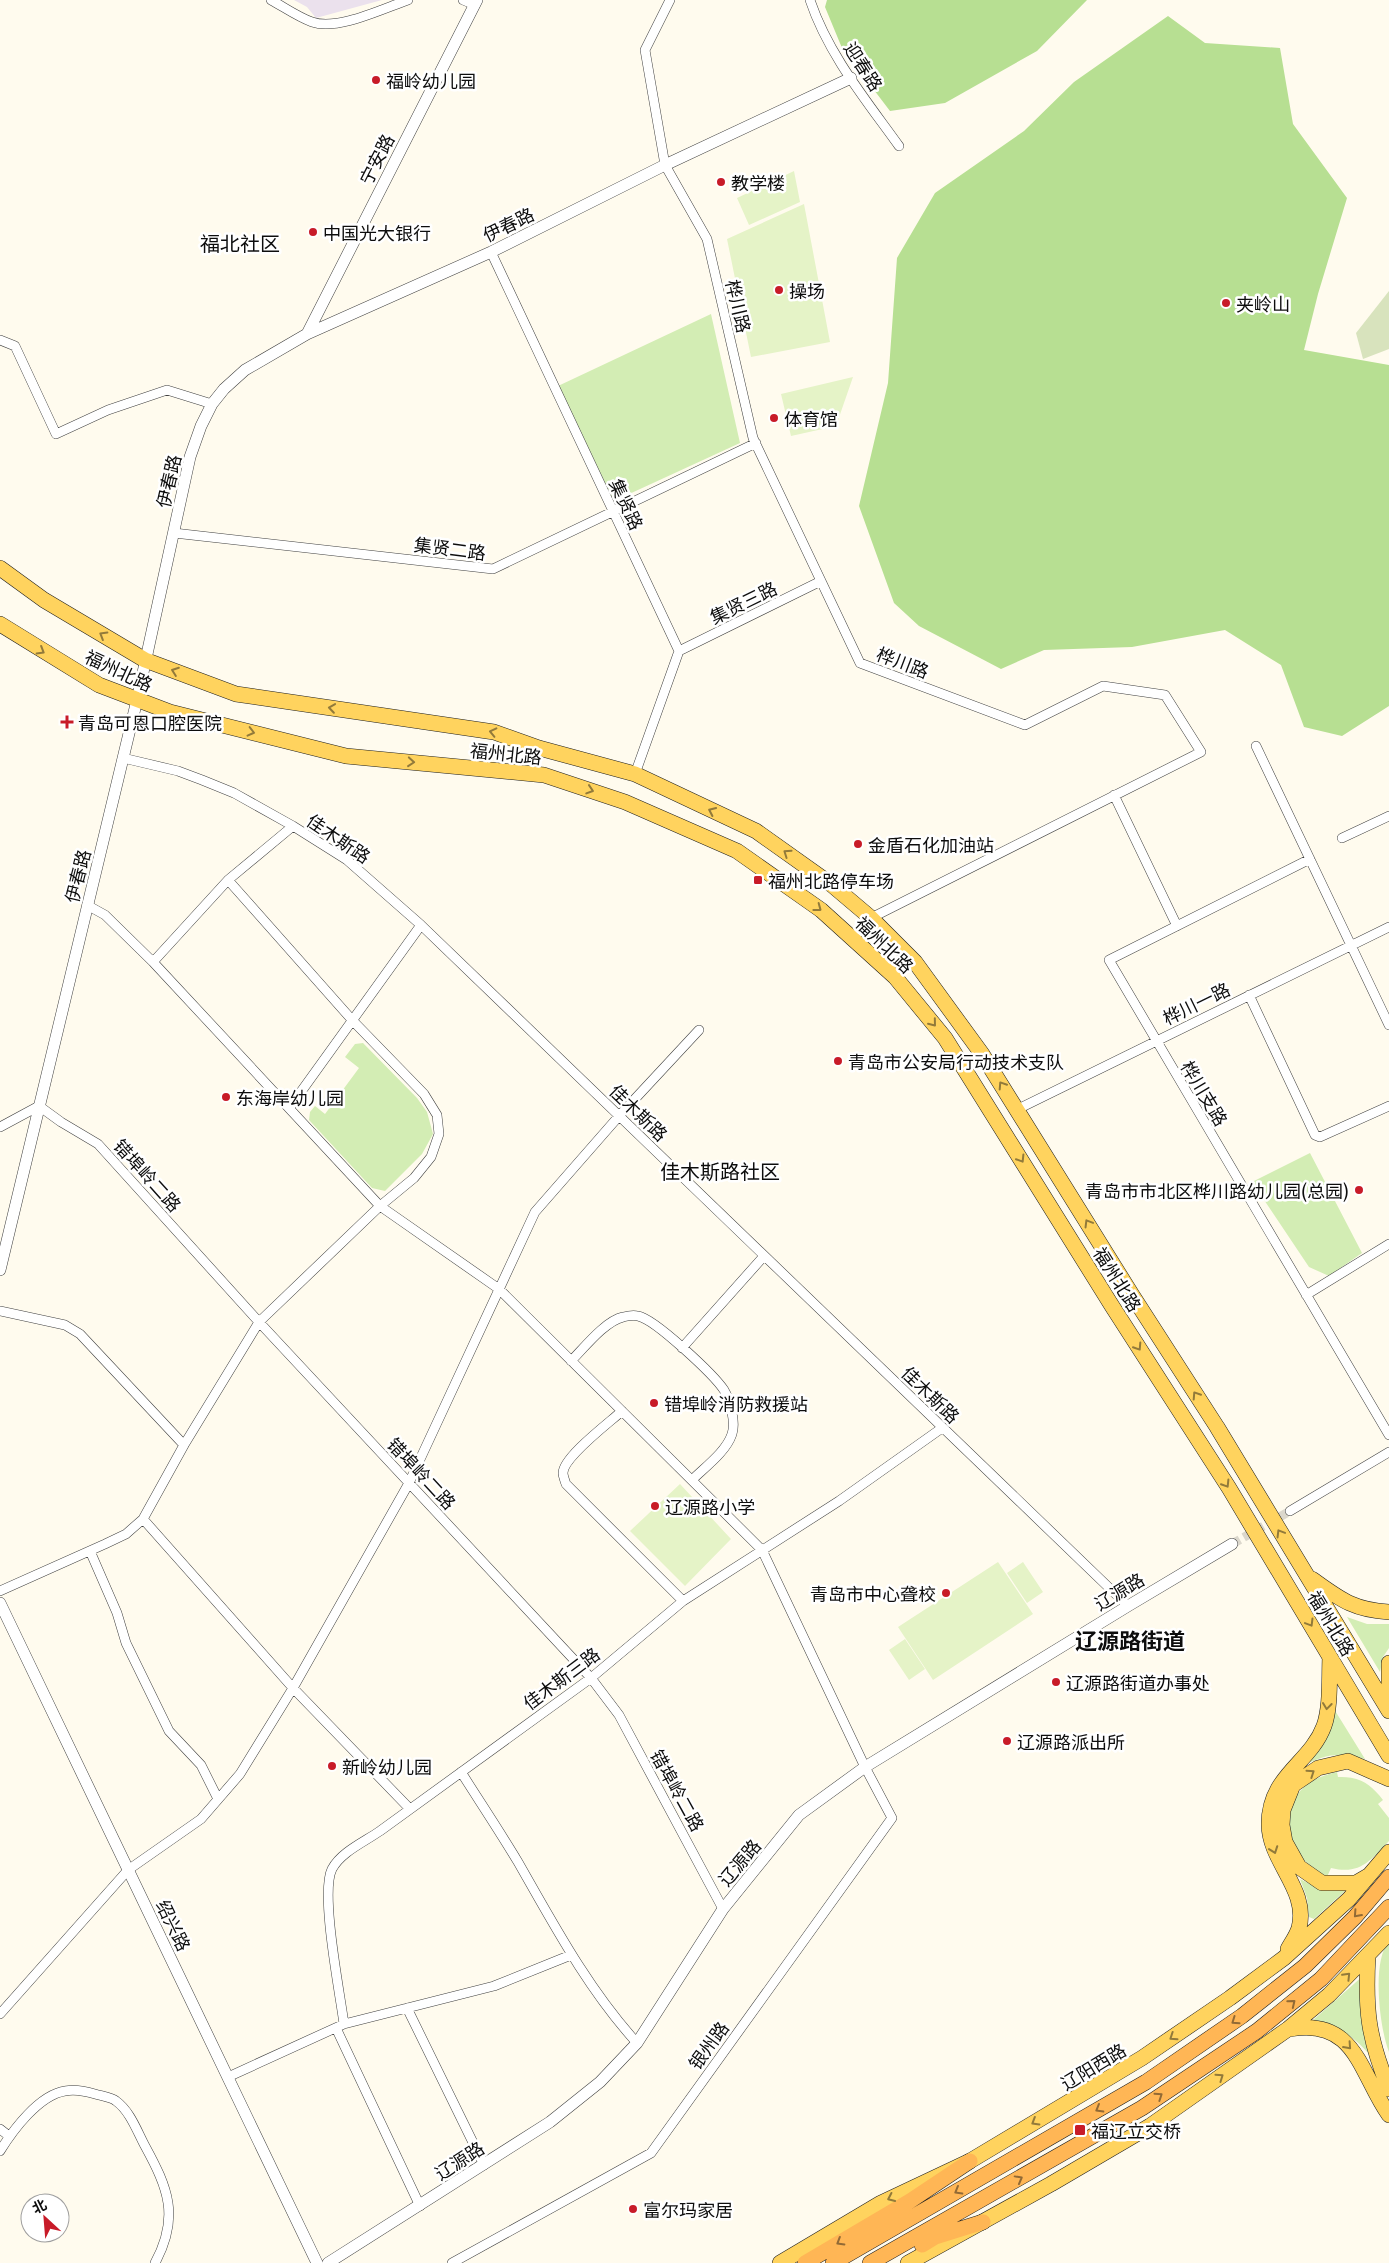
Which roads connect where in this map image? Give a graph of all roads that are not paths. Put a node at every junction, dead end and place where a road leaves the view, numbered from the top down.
1 (271, 0) edge
2 (408, 0) edge
3 (463, 0) edge
4 (670, 0) edge
5 (810, 0) edge
6 (476, 2) edge
7 (851, 78) junction
8 (899, 146) dead end
9 (665, 165) junction
10 (491, 252) junction
11 (307, 334) junction
12 (0, 340) edge
13 (212, 404) junction
14 (756, 443) junction
15 (613, 512) junction
16 (174, 533) junction
17 (0, 568) edge
18 (821, 582) junction
19 (0, 624) edge
20 (679, 651) junction
21 (144, 660) junction
22 (137, 700) junction
23 (1256, 746) dead end
24 (123, 758) junction
25 (635, 774) junction
26 (1114, 795) junction
27 (1389, 816) edge
28 (293, 826) junction
29 (1342, 838) dead end
30 (1310, 859) junction
31 (228, 880) junction
32 (88, 905) junction
33 (871, 918) junction
34 (421, 925) junction
35 (1177, 926) junction
36 (1389, 927) edge
37 (853, 939) junction
38 (1351, 946) junction
39 (153, 962) junction
40 (1249, 995) junction
41 (353, 1021) junction
42 (1389, 1025) edge
43 (699, 1030) dead end
44 (1155, 1041) junction
45 (39, 1106) junction
46 (1389, 1106) edge
47 (290, 1107) junction
48 (1018, 1109) junction
49 (619, 1116) junction
50 (0, 1127) edge
51 (380, 1206) junction
52 (1389, 1244) edge
53 (764, 1256) junction
54 (0, 1270) edge
55 (499, 1289) junction
56 (1306, 1294) junction
57 (0, 1310) edge
58 (259, 1322) junction
59 (682, 1348) junction
60 (571, 1360) junction
61 (622, 1411) junction
62 (942, 1428) junction
63 (1389, 1435) edge
64 (184, 1445) junction
65 (1389, 1452) edge
66 (692, 1480) junction
67 (408, 1483) junction
68 (1290, 1510) tunnel mouth
69 (143, 1519) junction
70 (1232, 1544) tunnel mouth
71 (762, 1550) junction
72 (90, 1551) junction
73 (1306, 1575) junction
74 (0, 1591) edge
75 (682, 1601) junction
76 (0, 1603) edge
77 (1128, 1606) junction
78 (1389, 1612) edge
79 (1330, 1657) junction
80 (1389, 1663) edge
81 (591, 1678) junction
82 (293, 1688) junction
83 (1389, 1697) edge
84 (1389, 1711) edge
85 (1389, 1756) edge
86 (864, 1767) junction
87 (461, 1772) junction
88 (1389, 1779) edge
89 (218, 1799) junction
90 (410, 1809) junction
91 (1389, 1852) edge
92 (128, 1870) junction
93 (1371, 1874) junction
94 (1389, 1877) edge
95 (1389, 1907) edge
96 (723, 1910) junction
97 (1389, 1933) edge
98 (571, 1955) junction
99 (1368, 1955) junction
100 (1284, 1958) junction
101 (407, 2008) junction
102 (0, 2014) edge
103 (340, 2026) junction
104 (1288, 2029) junction
105 (637, 2043) junction
106 (228, 2077) junction
107 (1389, 2089) edge
108 (1389, 2115) edge
109 (0, 2129) edge
110 (9, 2136) junction
111 (0, 2151) edge
112 (970, 2161) junction
113 (484, 2165) junction
114 (420, 2206) junction
115 (983, 2222) junction
116 (155, 2263) edge
117 (317, 2263) edge
118 (328, 2263) edge
119 (452, 2263) edge
120 (780, 2263) edge
121 (805, 2263) edge
122 (833, 2263) edge
123 (870, 2263) edge
124 (890, 2263) edge
125 (908, 2263) edge

1 - 2 street
3 - 6 street
4 - 9 street, 桦川路
5 - 7 street, 迎春路
6 - 11 street, 宁安路
7 - 8 street, 迎春路
7 - 9 street, 伊春路
9 - 10 street, 伊春路
9 - 14 street, 桦川路
10 - 11 street, 伊春路
10 - 15 street, 集贤路
11 - 13 street, 伊春路
12 - 13 street
13 - 16 street, 伊春路
14 - 15 street, 集贤二路
14 - 18 street, 桦川路
15 - 16 street, 集贤二路
15 - 20 street, 集贤路
16 - 21 street, 伊春路
21 -> 17 main road, 福州北路
18 - 20 street, 集贤三路
18 - 26 street, 桦川路
19 -> 22 main road, 福州北路
20 - 25 street
21 - 22 street, 伊春路
25 -> 21 main road, 福州北路
22 - 24 street, 伊春路
22 -> 37 main road, 福州北路
23 - 30 street
24 - 28 street, 佳木斯路
24 - 32 street, 伊春路
33 -> 25 main road, 福州北路
26 - 33 street, 桦川路
26 - 35 street
27 - 29 street
28 - 31 street
28 - 34 street, 佳木斯路
30 - 35 street, 桦川支路
30 - 38 street
31 - 39 street
31 - 41 street
32 - 39 street
32 - 45 street, 伊春路
33 - 37 street, 桦川路
48 -> 33 main road, 福州北路
34 - 41 street
34 - 49 street, 佳木斯路
35 - 44 street, 桦川支路
36 - 38 street, 桦川一路
37 -> 79 main road, 福州北路
38 - 40 street, 桦川一路
38 - 42 street
39 - 47 street
40 - 44 street, 桦川一路
40 - 46 street
41 - 47 street
41 - 51 street
43 - 49 street
44 - 48 street, 桦川一路
44 - 56 street, 桦川支路
45 - 50 street
45 - 54 street, 伊春路
45 - 58 street, 错埠岭二路
47 - 51 street
73 -> 48 main road, 福州北路
49 - 53 street, 佳木斯路
49 - 55 street
51 - 55 street
51 - 58 street
52 - 56 street
53 - 59 street
53 - 62 street, 佳木斯路
55 - 60 street
55 - 67 street
56 - 63 street, 桦川支路
57 - 64 street
58 - 64 street
58 - 67 street, 错埠岭二路
59 - 60 street
59 - 66 street
60 - 61 street
61 - 66 street
61 - 75 street
62 - 71 street, 佳木斯三路
62 - 77 street, 佳木斯路
64 - 69 street
65 - 68 street
66 - 71 street
67 - 81 street, 错埠岭二路
67 - 82 street
69 - 72 street
69 - 82 street
70 - 77 street, 辽源路
71 - 75 street, 佳木斯三路
71 - 86 street
72 - 74 street
72 - 89 street
73 - 78 main road
73 - 84 main road, 福州北路
75 - 81 street, 佳木斯三路
76 - 92 street, 绍兴路
77 - 86 street, 辽源路
79 - 85 main road, 福州北路
79 -> 100 main road
80 - 83 main road
81 - 87 street, 佳木斯三路
81 - 96 street, 错埠岭二路
82 - 89 street
82 - 90 street
86 - 96 street, 辽源路
86 - 119 street, 银州路
87 - 90 street, 佳木斯三路
87 - 98 street
93 -> 88 main road
89 - 92 street
90 - 103 street, 佳木斯三路
91 - 93 main road, 辽阳西路
92 - 102 street
92 - 106 street, 绍兴路
93 - 100 main road, 辽阳西路
94 -> 122 highway
123 -> 95 highway
96 - 105 street, 辽源路
97 - 99 main road
98 - 101 street
98 - 105 street
104 -> 99 main road
99 - 107 main road
100 -> 112 main road, 辽阳西路
101 - 103 street
101 - 113 street
103 - 106 street
103 - 114 street, 佳木斯三路
104 -> 108 main road
115 -> 104 main road
105 - 113 street, 辽源路
106 - 117 street, 绍兴路
109 - 110 street
110 - 111 street
110 - 116 street
112 -> 120 main road, 辽阳西路
112 -> 121 highway
113 - 114 street, 辽源路
114 - 118 street, 辽源路
115 - 124 highway
115 - 125 main road

